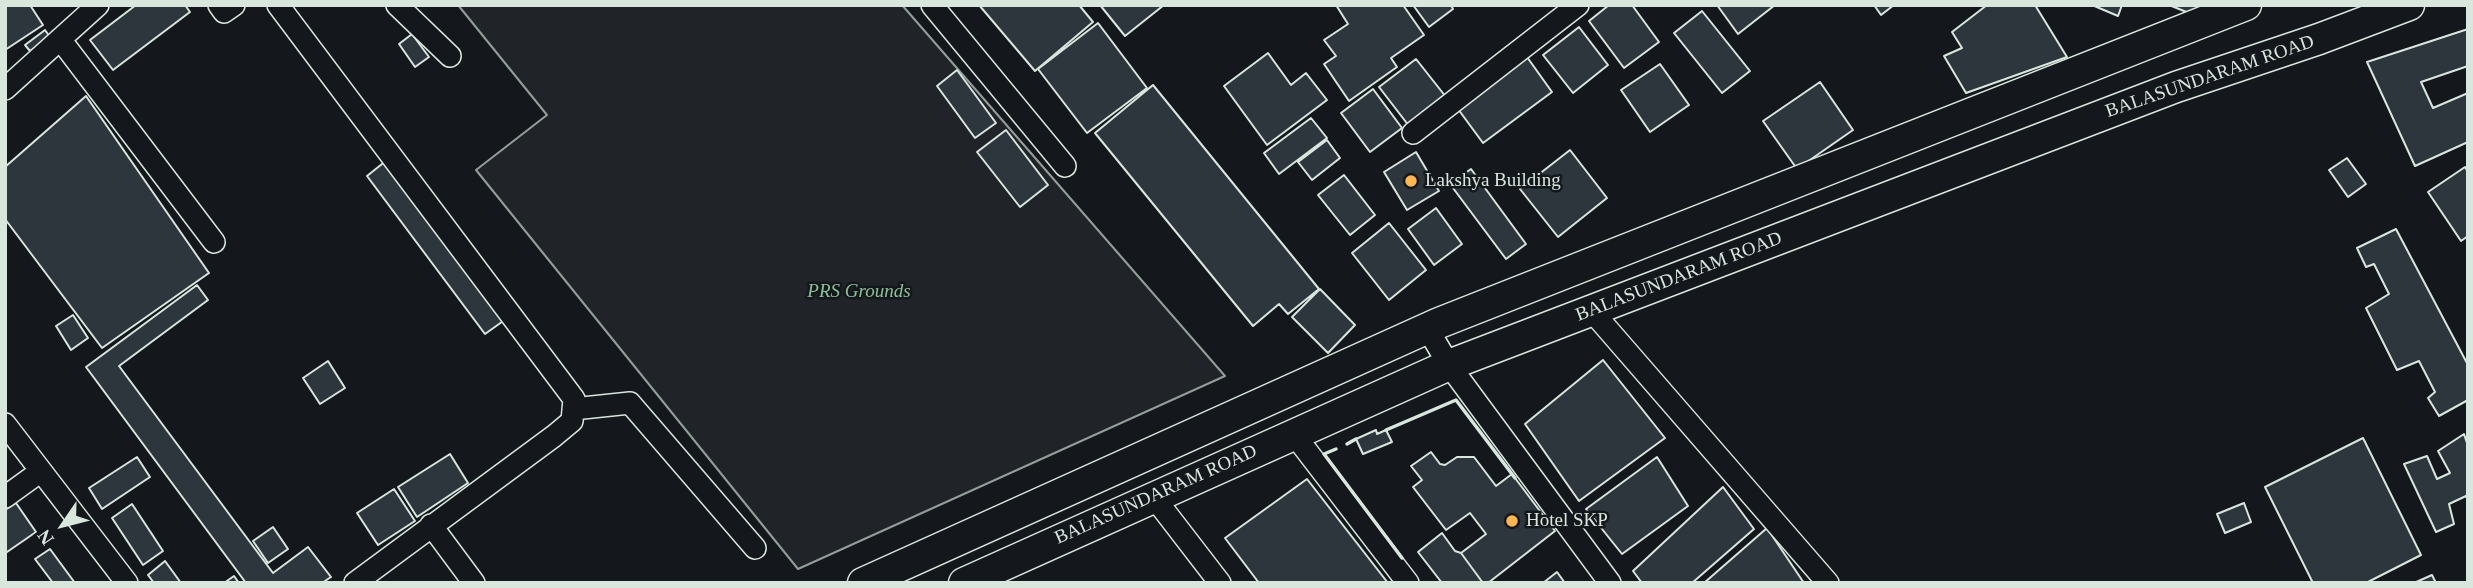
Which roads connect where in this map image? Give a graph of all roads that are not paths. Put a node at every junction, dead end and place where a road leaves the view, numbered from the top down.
1 (98, 5) edge
2 (219, 5) edge
3 (234, 5) edge
4 (278, 5) edge
5 (397, 5) edge
6 (932, 5) edge
7 (1578, 5) edge
8 (2246, 5) edge
9 (2409, 5) edge
10 (60, 39) junction
11 (450, 56) dead end
12 (5, 89) edge
13 (1413, 133) dead end
14 (1065, 166) dead end
15 (214, 242) dead end
16 (1591, 310) junction
17 (1427, 328) junction
18 (1449, 365) junction
19 (573, 409) junction
20 (5, 424) edge
21 (1293, 433) junction
22 (41, 471) junction
23 (1057, 494) junction
24 (1153, 496) junction
25 (5, 497) edge
26 (431, 525) junction
27 (1076, 532) junction
28 (755, 548) dead end
29 (127, 583) edge
30 (355, 583) edge
31 (474, 583) edge
32 (863, 583) edge
33 (964, 583) edge
34 (1220, 583) edge
35 (1408, 583) edge
36 (1610, 583) edge
37 (1828, 583) edge

1 - 10 street
2 - 3 street
4 - 19 street
5 - 11 street
6 - 14 street
7 - 13 street
8 - 17 main road
9 - 16 main road, BALASUNDARAM ROAD
10 - 12 street
10 - 15 street
16 - 18 main road, BALASUNDARAM ROAD
16 - 37 street
17 - 18 street
17 - 23 main road
18 - 21 main road, BALASUNDARAM ROAD
18 - 36 street
19 - 26 street
19 - 28 street
20 - 22 street
21 - 24 main road, BALASUNDARAM ROAD
21 - 35 street
22 - 25 street
22 - 29 street
23 - 27 main road
23 - 32 main road
24 - 27 main road, BALASUNDARAM ROAD
24 - 34 street
26 - 30 street
26 - 31 street
27 - 33 main road, BALASUNDARAM ROAD

